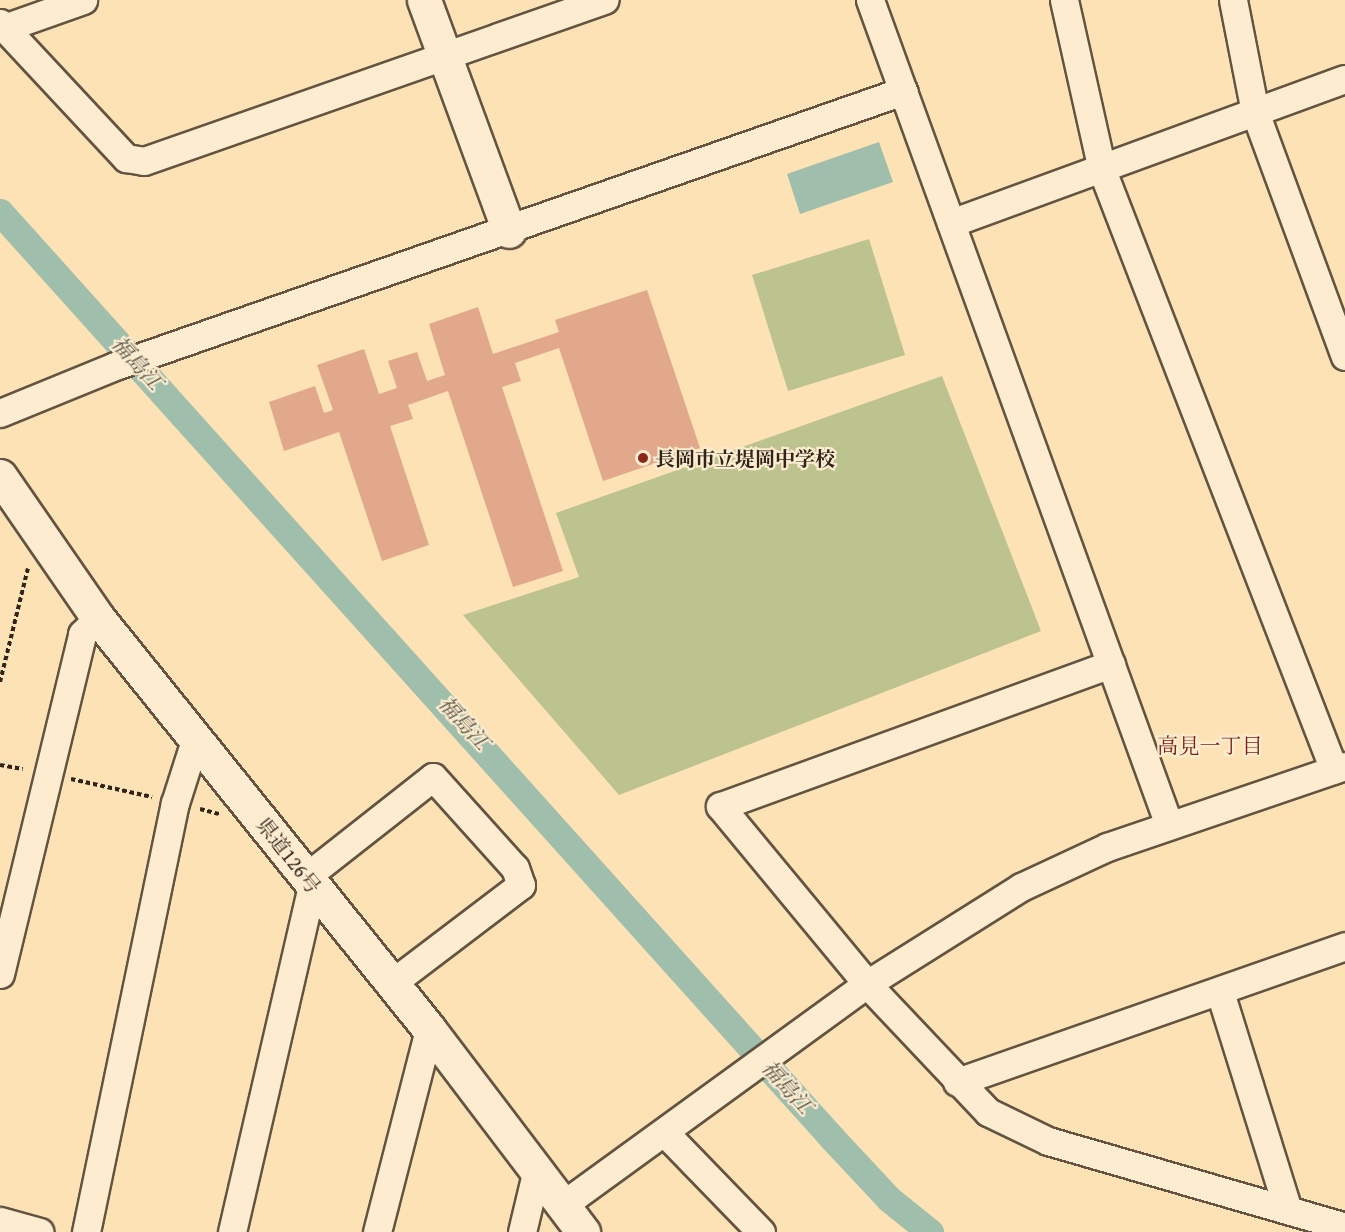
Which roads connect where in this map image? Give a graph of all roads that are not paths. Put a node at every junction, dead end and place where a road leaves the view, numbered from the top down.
1 (82, 0) edge
2 (424, 0) edge
3 (605, 0) edge
4 (870, 0) edge
5 (1064, 0) edge
6 (1233, 0) edge
7 (2, 25) edge
8 (446, 58) junction
9 (1345, 79) edge
10 (903, 91) junction
11 (1255, 112) junction
12 (1102, 170) junction
13 (951, 223) junction
14 (509, 231) junction
15 (1345, 356) edge
16 (0, 414) edge
17 (0, 476) edge
18 (98, 618) junction
19 (1111, 664) junction
20 (196, 738) junction
21 (1340, 768) edge
22 (1169, 825) junction
23 (309, 880) junction
24 (1345, 946) edge
25 (0, 974) edge
26 (392, 983) junction
27 (867, 984) junction
28 (1220, 992) junction
29 (429, 1029) junction
30 (957, 1082) junction
31 (664, 1133) junction
32 (537, 1169) junction
33 (564, 1204) junction
34 (1288, 1210) junction
35 (0, 1221) edge
36 (1345, 1227) edge
37 (40, 1232) edge
38 (86, 1232) edge
39 (232, 1232) edge
40 (377, 1232) edge
41 (522, 1232) edge
42 (583, 1232) edge
43 (761, 1232) edge

1 - 7 street
2 - 8 main road
3 - 8 street
4 - 10 street
5 - 12 street
6 - 11 street
7 - 8 street
8 - 14 main road
9 - 11 street
10 - 13 street
10 - 14 street
11 - 12 street
11 - 15 street
12 - 13 street
12 - 21 street
13 - 19 street
14 - 16 street
17 - 18 main road, 県道126号
18 - 20 main road, 県道126号
18 - 25 street
19 - 22 street
19 - 27 street
20 - 23 main road, 県道126号
20 - 38 street
21 - 22 street
22 - 27 street
23 - 26 main road, 県道126号
23 - 26 street
23 - 39 street
24 - 28 street
26 - 29 main road, 県道126号
27 - 30 street
27 - 31 street
28 - 30 street
28 - 34 street
29 - 32 main road, 県道126号
29 - 40 street
30 - 34 street
31 - 33 street
31 - 43 street
32 - 33 main road, 県道126号
32 - 41 street
33 - 42 main road, 県道126号
34 - 36 street
35 - 37 street

